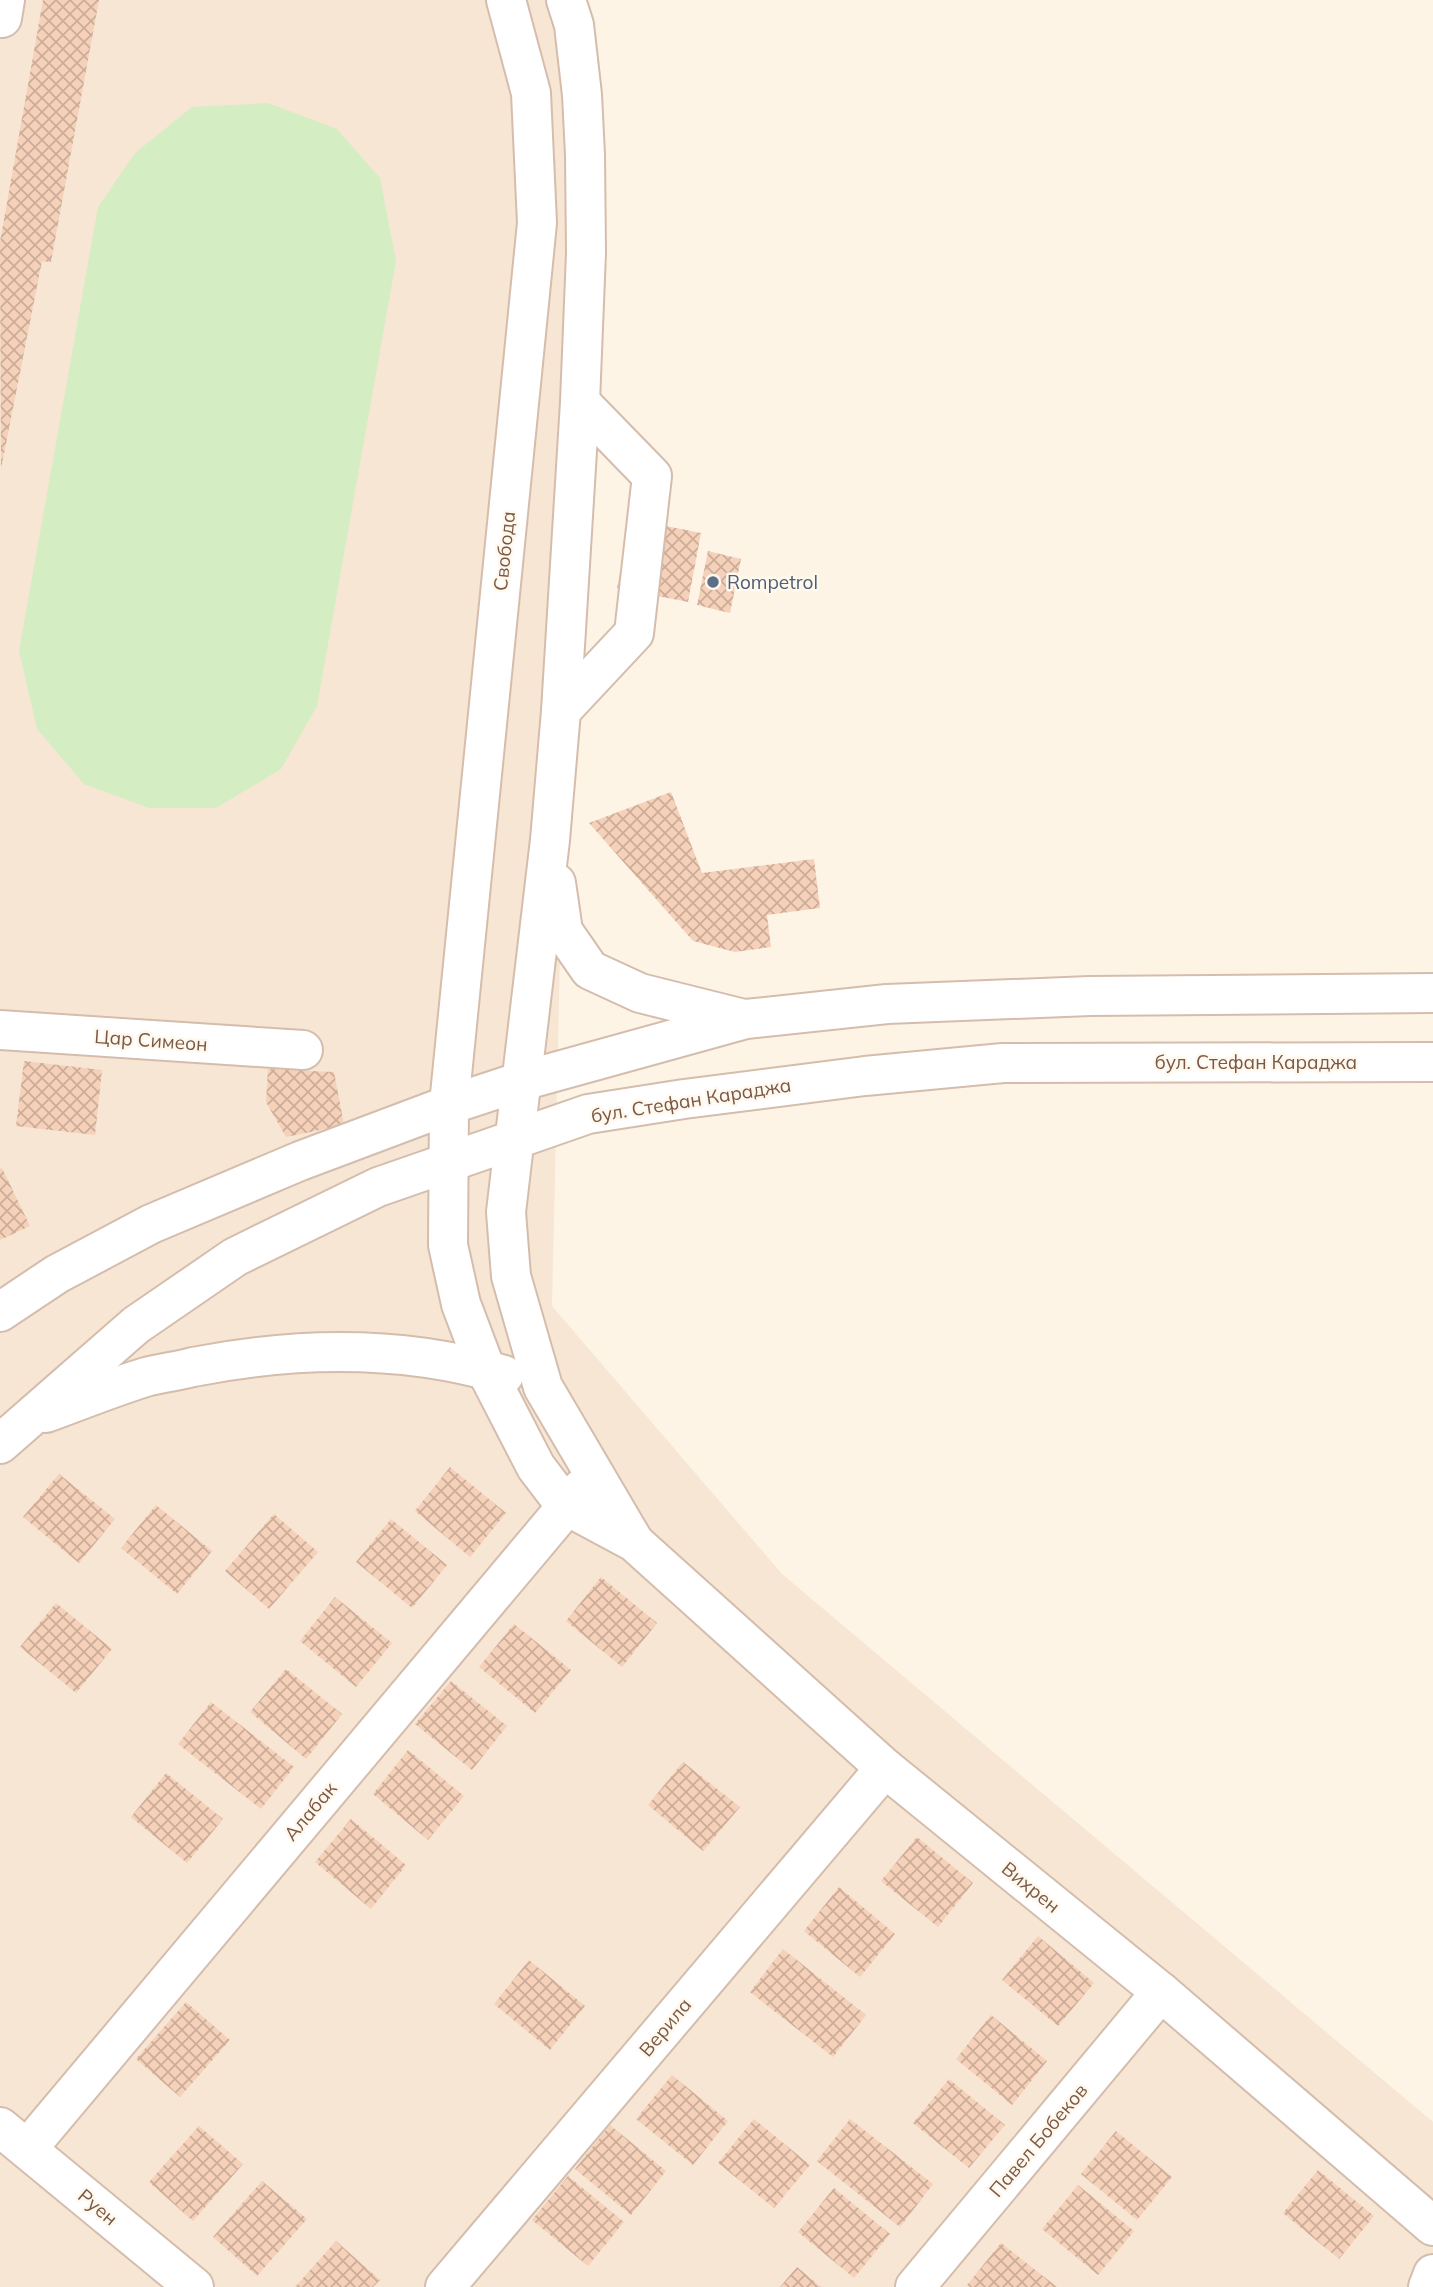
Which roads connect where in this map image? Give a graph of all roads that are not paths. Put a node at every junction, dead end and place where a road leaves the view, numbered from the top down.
1 (506, 0) edge
2 (566, 0) edge
3 (580, 402) junction
4 (561, 711) junction
5 (550, 840) junction
6 (1433, 993) edge
7 (746, 1020) junction
8 (0, 1030) edge
9 (303, 1050) dead end
10 (1433, 1062) edge
11 (522, 1081) junction
12 (449, 1105) junction
13 (516, 1140) junction
14 (447, 1163) junction
15 (0, 1312) edge
16 (486, 1370) junction
17 (543, 1387) junction
18 (12, 1432) edge
19 (594, 1475) junction
20 (565, 1505) junction
21 (634, 1542) junction
22 (885, 1768) junction
23 (1161, 1992) junction
24 (14, 2138) edge
25 (1433, 2227) edge
26 (1433, 2274) edge
27 (194, 2287) edge
28 (445, 2287) edge
29 (915, 2287) edge
30 (1428, 2287) edge

1 - 12 street, Свобода
2 - 3 street
3 - 4 street
3 - 4 street
4 - 5 street
5 - 7 street
5 - 11 street
6 - 7 street
7 - 11 street
8 - 9 street, Цар Симеон
10 - 13 street, бул. Стефан Караджа
11 - 12 street
11 - 13 street
12 - 14 street, Свобода
12 - 15 street
13 - 14 street, бул. Стефан Караджа
13 - 17 street
14 - 16 street, Свобода
14 - 18 street, бул. Стефан Караджа
16 - 17 street
16 - 18 street
16 - 20 street, Свобода
17 - 19 street
19 - 20 street, Алабак
19 - 21 street
20 - 21 street
20 - 24 street, Алабак
21 - 22 street, Вихрен
22 - 23 street, Вихрен
22 - 28 street, Верила
23 - 25 street, Вихрен
23 - 29 street, Павел Бобеков
24 - 27 street, Руен
26 - 30 street

